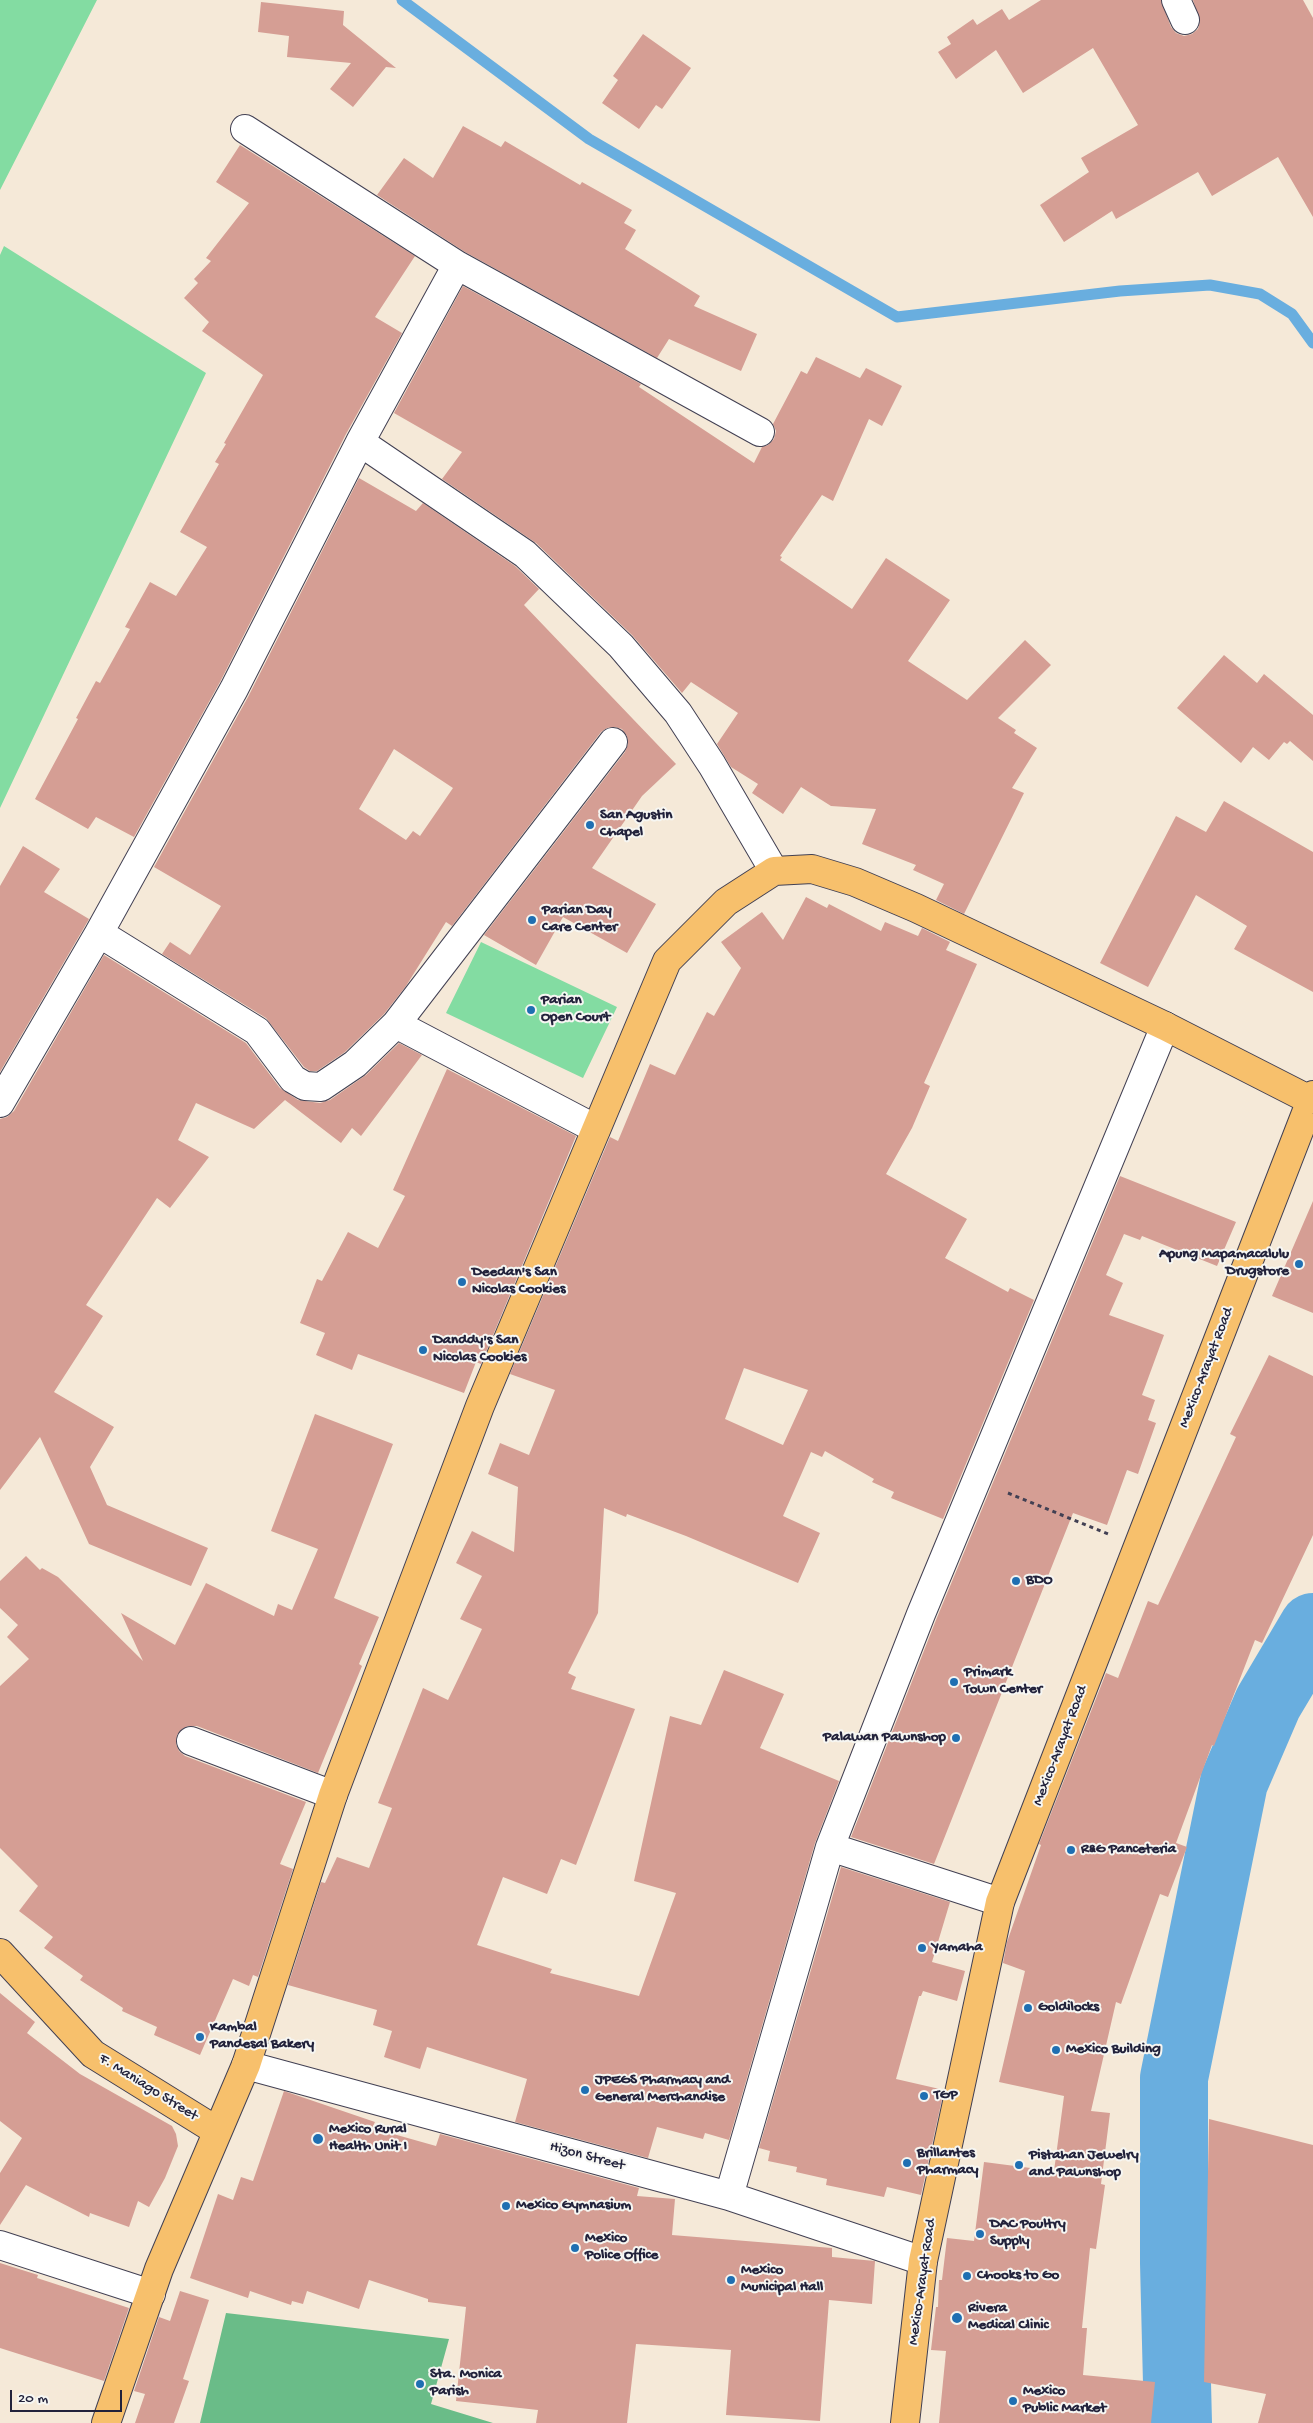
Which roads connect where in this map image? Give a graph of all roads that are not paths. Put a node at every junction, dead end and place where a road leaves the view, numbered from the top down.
1 (245, 129) dead end
2 (457, 265) junction
3 (760, 432) dead end
4 (360, 442) junction
5 (613, 742) dead end
6 (774, 871) junction
7 (99, 933) junction
8 (396, 1024) junction
9 (1165, 1026) junction
10 (1312, 1098) edge
11 (0, 1103) edge
12 (596, 1129) junction
13 (191, 1741) dead end
14 (333, 1795) junction
15 (830, 1847) junction
16 (1000, 1902) junction
17 (0, 1953) edge
18 (246, 2065) junction
19 (217, 2131) junction
20 (730, 2196) junction
21 (0, 2245) edge
22 (923, 2261) junction
23 (151, 2294) junction
24 (106, 2423) edge
25 (905, 2423) edge

1 - 2 street
2 - 3 street
2 - 4 street
4 - 6 street
4 - 7 street
5 - 8 street
6 - 9 main road
6 - 12 main road
7 - 8 street
7 - 11 street
8 - 12 street
9 - 10 main road
9 - 15 street
10 - 16 main road, Mexico-Arayat Road
12 - 14 main road
13 - 14 street
14 - 18 main road
15 - 16 street
15 - 20 street
16 - 22 main road, Mexico-Arayat Road
17 - 19 main road, F. Maniago Street
18 - 19 main road
18 - 20 street, Hizon Street
19 - 23 main road
20 - 22 street, Hizon Street
21 - 23 street
22 - 25 main road, Mexico-Arayat Road
23 - 24 main road

